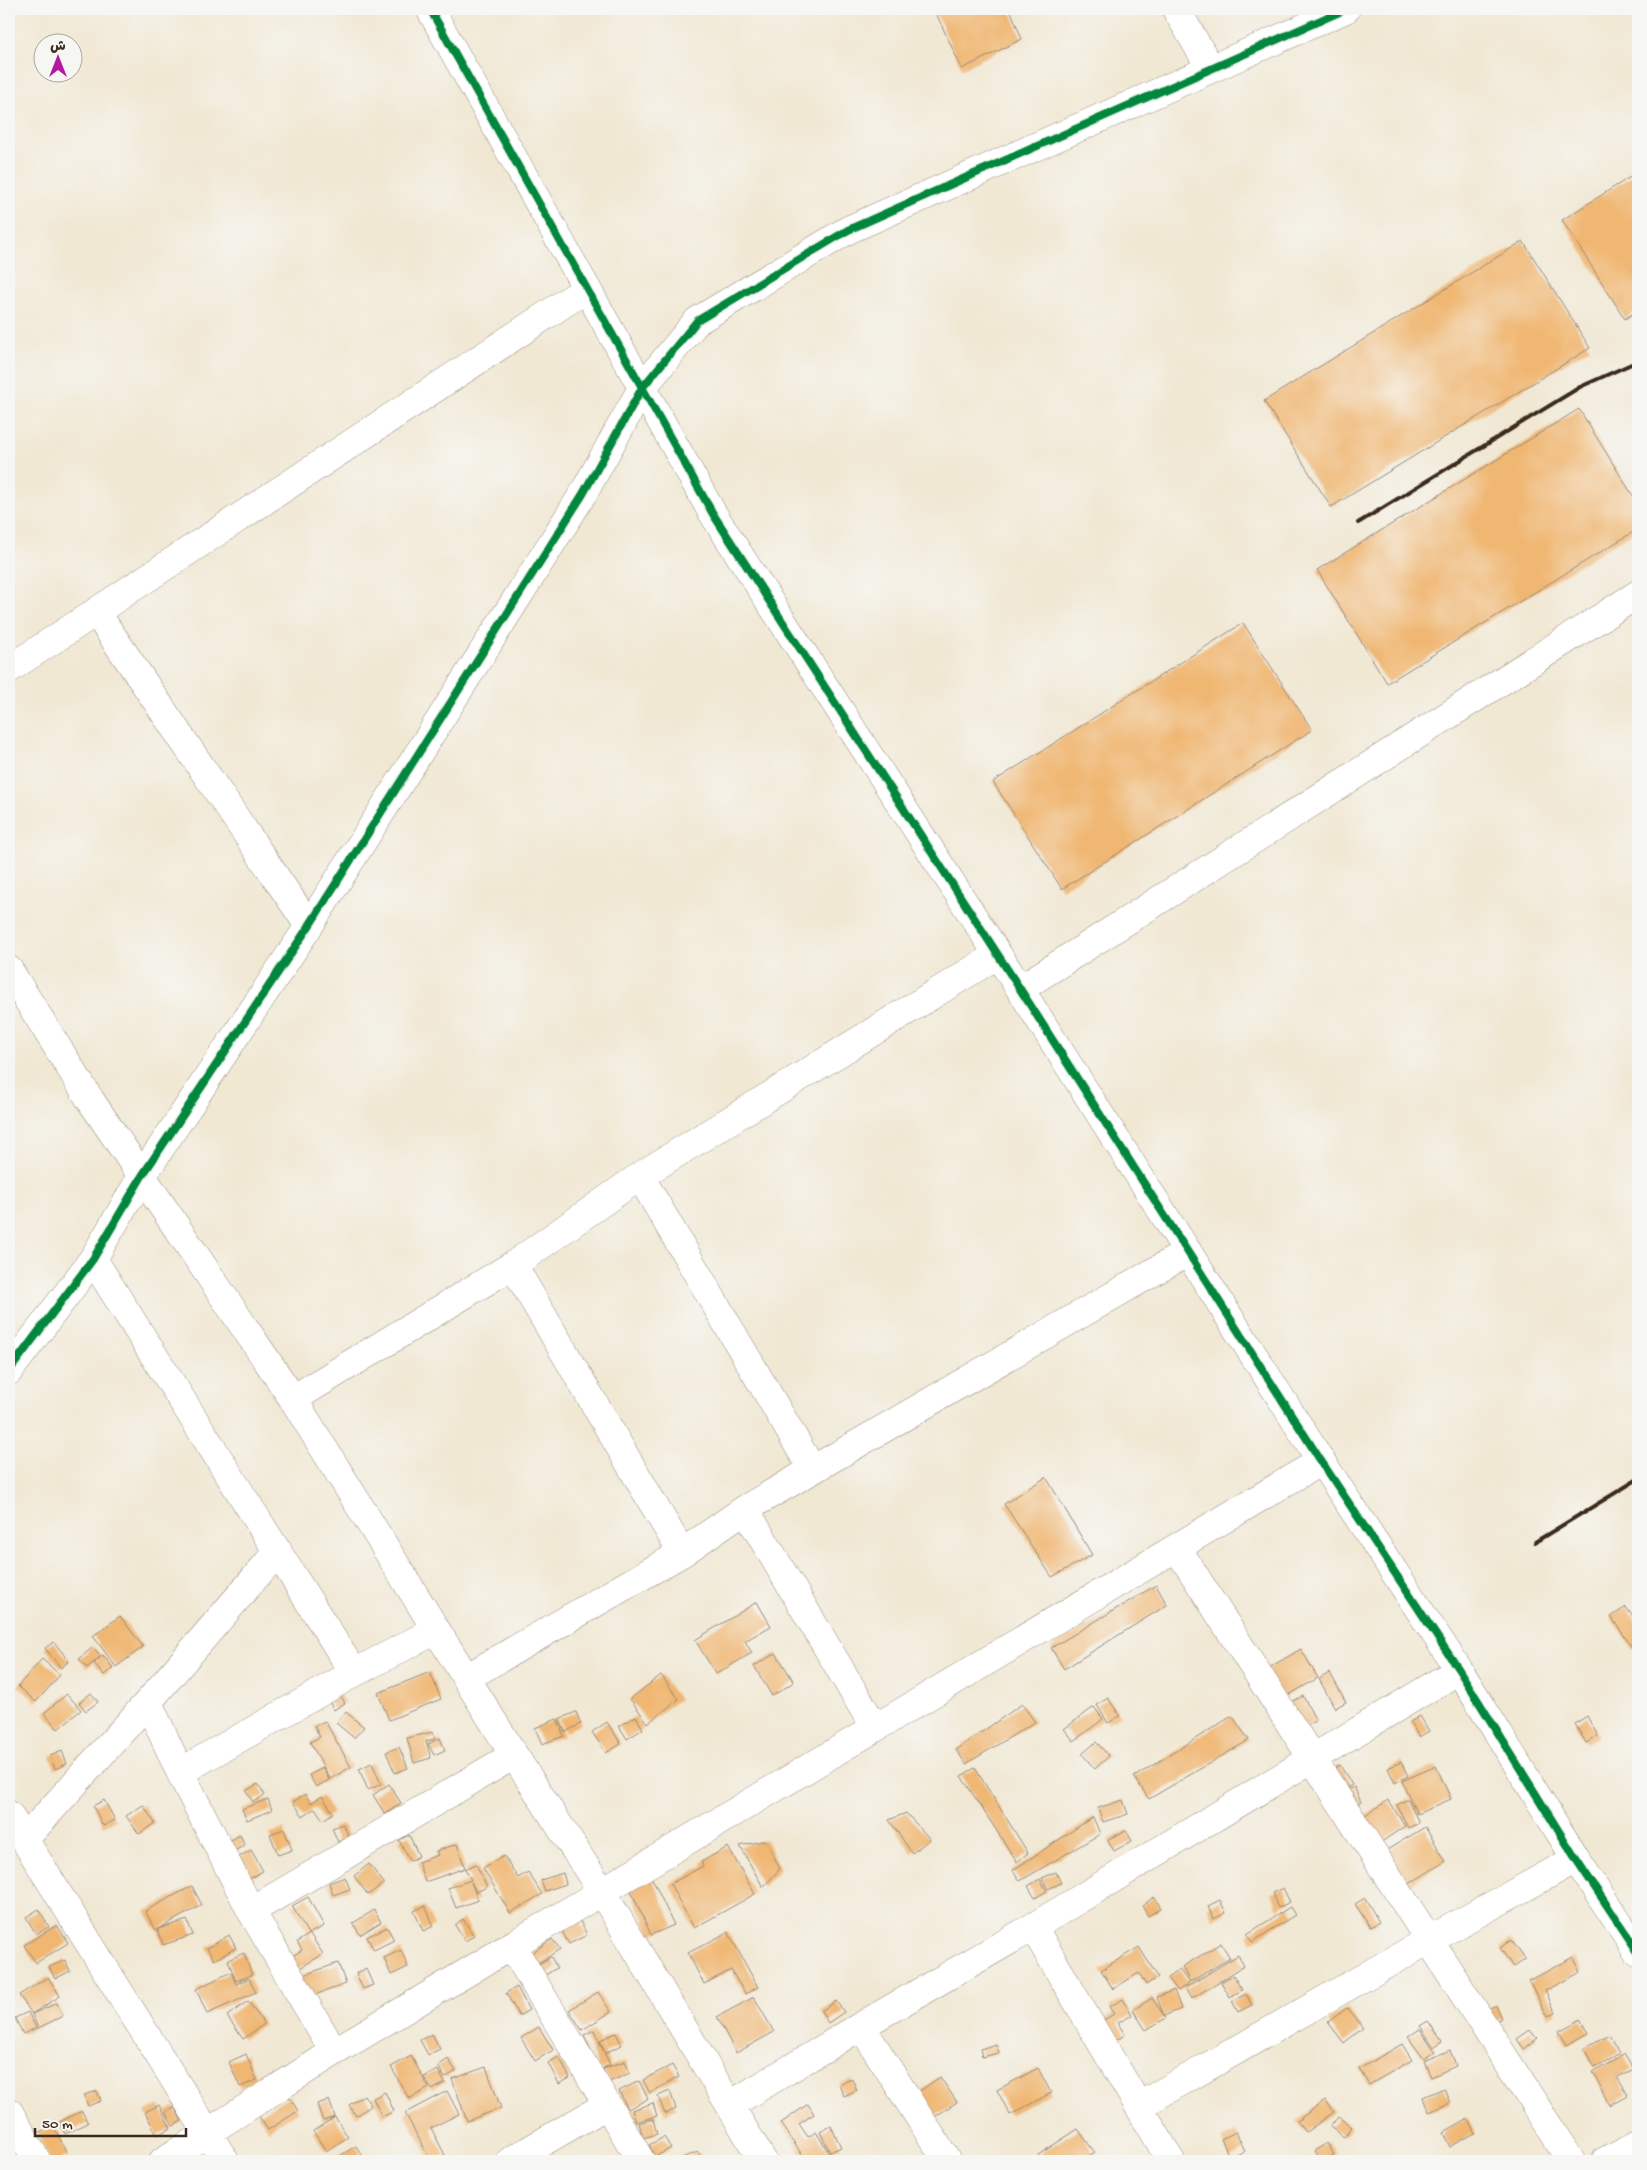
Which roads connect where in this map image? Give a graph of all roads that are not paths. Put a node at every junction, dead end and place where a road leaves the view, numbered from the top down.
1 (430, 9) edge
2 (1176, 9) edge
3 (1346, 9) edge
4 (1212, 69) junction
5 (586, 289) junction
6 (642, 388) junction
7 (1638, 594) edge
8 (96, 612) junction
9 (9, 669) edge
10 (309, 926) junction
11 (997, 955) junction
12 (9, 970) edge
13 (1020, 989) junction
14 (142, 1176) junction
15 (640, 1176) junction
16 (1188, 1252) junction
17 (93, 1259) junction
18 (513, 1265) junction
19 (9, 1371) edge
20 (293, 1399) junction
21 (1321, 1461) junction
22 (812, 1469) junction
23 (745, 1509) junction
24 (1177, 1548) junction
25 (278, 1551) junction
26 (682, 1553) junction
27 (436, 1630) junction
28 (1459, 1670) junction
29 (354, 1673) junction
30 (466, 1678) junction
31 (148, 1702) junction
32 (875, 1728) junction
33 (514, 1756) junction
34 (1312, 1758) junction
35 (180, 1772) junction
36 (9, 1815) edge
37 (24, 1840) junction
38 (1576, 1859) junction
39 (602, 1892) junction
40 (251, 1910) junction
41 (1033, 1927) junction
42 (1429, 1940) junction
43 (512, 1946) junction
44 (1638, 1952) edge
45 (861, 2026) junction
46 (334, 2052) junction
47 (607, 2105) junction
48 (730, 2105) junction
49 (1139, 2106) junction
50 (9, 2112) edge
51 (208, 2134) junction
52 (1638, 2144) edge
53 (37, 2161) edge
54 (163, 2161) edge
55 (225, 2161) edge
56 (510, 2161) edge
57 (641, 2161) edge
58 (763, 2161) edge
59 (947, 2161) edge
60 (1171, 2161) edge
61 (1571, 2161) edge
62 (1605, 2161) edge

1 - 5 street
2 - 4 street
3 - 4 street
4 - 6 street
5 - 6 street
5 - 8 street
6 - 10 street
6 - 11 street
7 - 13 street
8 - 9 street
8 - 10 street
10 - 14 street
11 - 13 street
11 - 15 street
12 - 14 street
13 - 16 street
14 - 17 street
14 - 20 street
15 - 18 street
15 - 22 street
16 - 21 street
16 - 22 street
17 - 19 street
17 - 25 street
18 - 20 street
18 - 26 street
20 - 27 street
21 - 24 street
21 - 28 street
22 - 23 street
23 - 26 street
23 - 32 street
24 - 32 street
24 - 34 street
25 - 29 street
25 - 31 street
26 - 30 street
27 - 29 street
27 - 30 street
28 - 34 street
28 - 38 street
29 - 35 street
30 - 33 street
31 - 35 street
31 - 37 street
32 - 39 street
33 - 39 street
33 - 40 street
34 - 41 street
34 - 42 street
35 - 40 street
36 - 37 street
37 - 51 street
38 - 42 street
38 - 44 street
39 - 43 street
39 - 48 street
40 - 46 street
41 - 45 street
41 - 49 street
42 - 49 street
42 - 61 street
43 - 46 street
43 - 47 street
45 - 48 street
45 - 59 street
46 - 51 street
47 - 56 street
47 - 57 street
48 - 58 street
49 - 60 street
50 - 53 street
51 - 54 street
51 - 55 street
52 - 62 street

